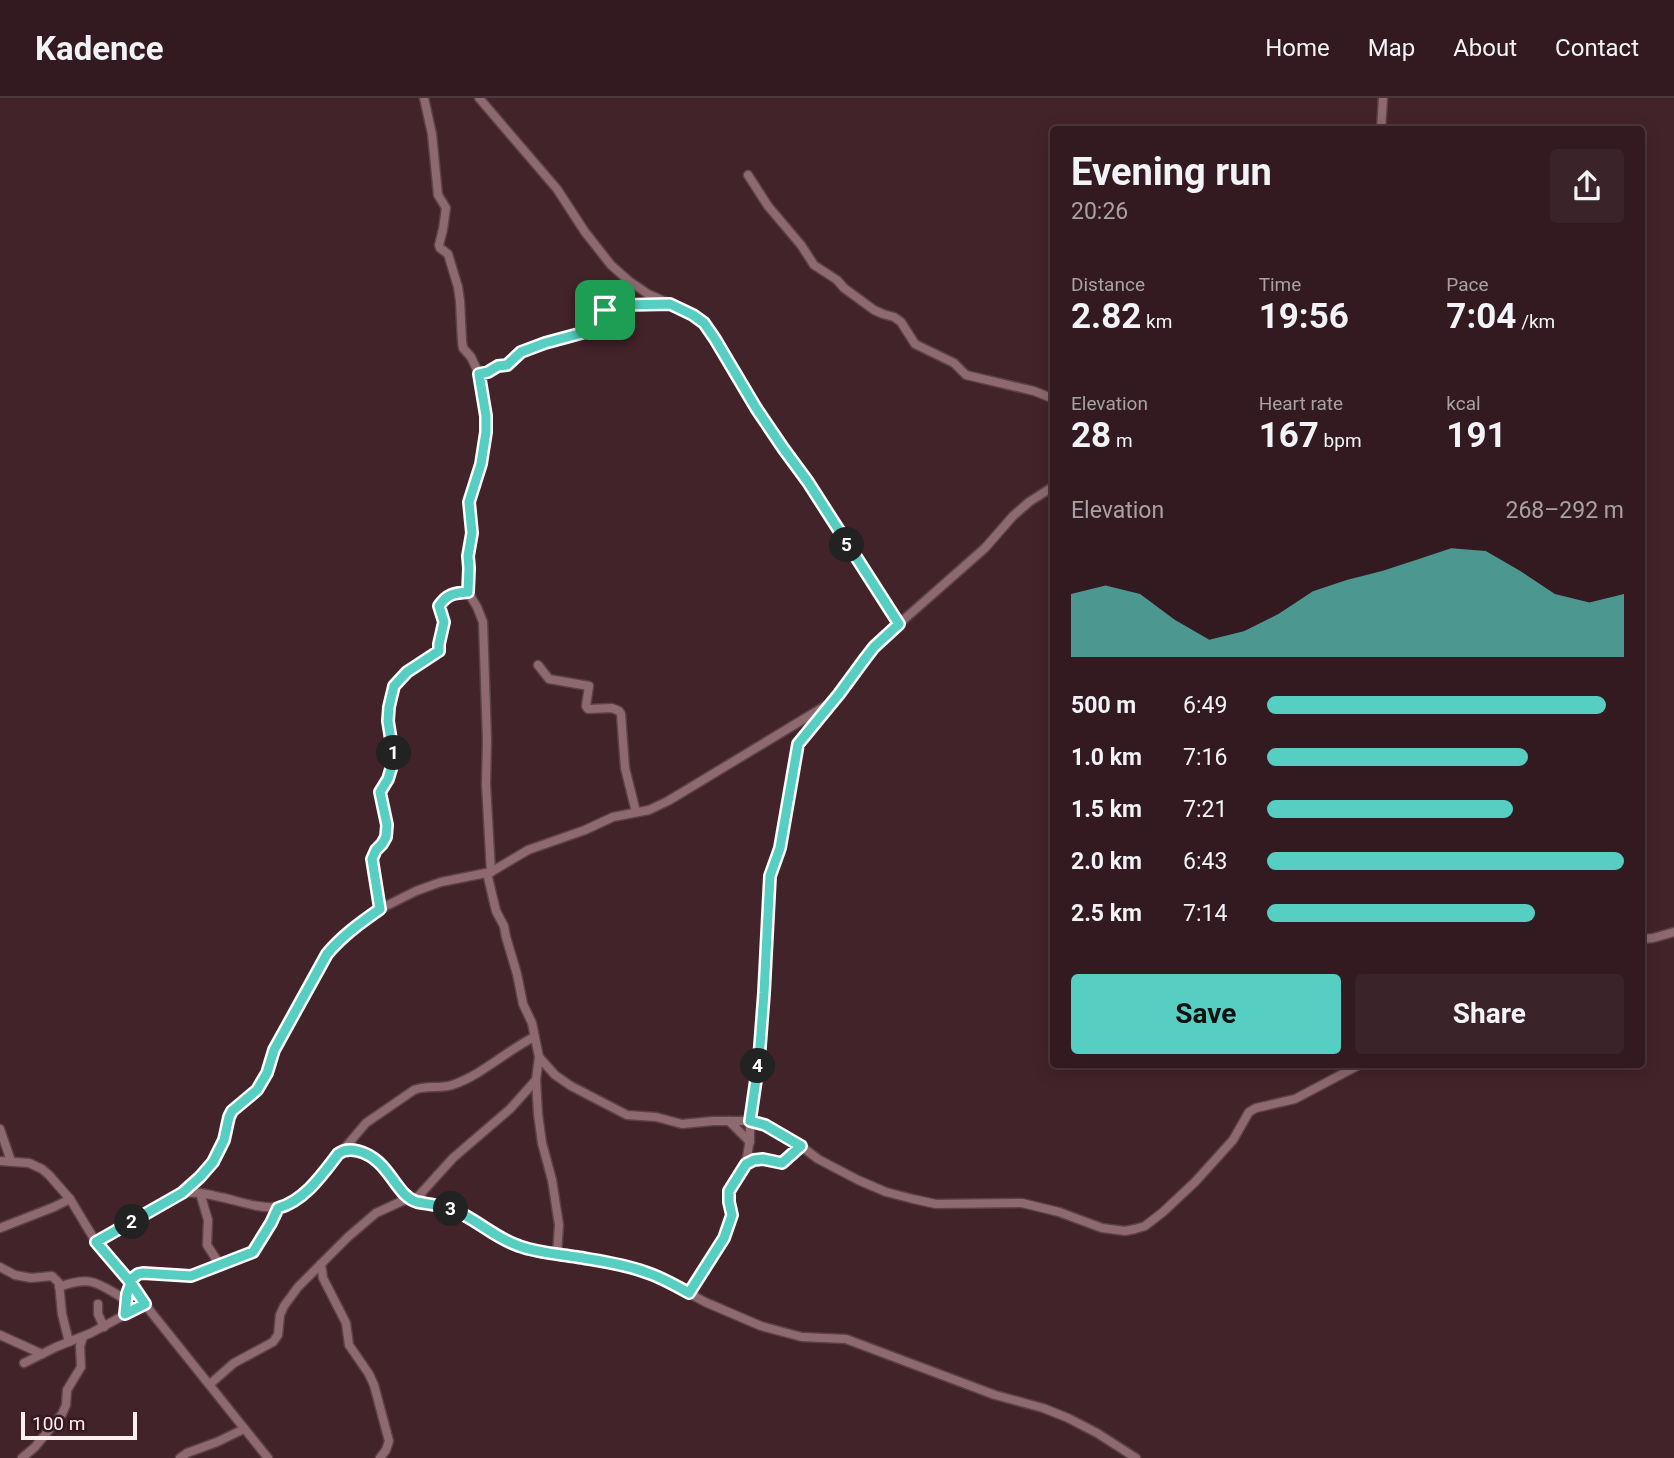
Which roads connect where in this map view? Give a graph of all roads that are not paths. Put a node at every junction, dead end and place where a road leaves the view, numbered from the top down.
1 (424, 98) edge
2 (479, 98) edge
3 (1383, 98) edge
4 (1381, 126) edge
5 (748, 175) dead end
6 (670, 304) junction
7 (479, 374) junction
8 (1050, 397) edge
9 (1050, 489) edge
10 (468, 592) junction
11 (899, 624) junction
12 (538, 665) dead end
13 (832, 702) junction
14 (636, 812) junction
15 (489, 872) junction
16 (380, 909) junction
17 (1674, 932) edge
18 (1645, 939) edge
19 (534, 1037) junction
20 (539, 1057) junction
21 (1354, 1068) edge
22 (536, 1080) junction
23 (729, 1121) junction
24 (750, 1121) junction
25 (0, 1129) edge
26 (750, 1142) junction
27 (801, 1146) junction
28 (343, 1150) junction
29 (0, 1161) edge
30 (11, 1161) junction
31 (746, 1164) junction
32 (182, 1193) junction
33 (200, 1193) junction
34 (70, 1199) junction
35 (411, 1199) junction
36 (278, 1208) junction
37 (0, 1228) edge
38 (96, 1242) junction
39 (557, 1254) junction
40 (321, 1264) junction
41 (219, 1265) junction
42 (0, 1267) edge
43 (130, 1282) junction
44 (60, 1287) junction
45 (689, 1293) junction
46 (127, 1300) junction
47 (98, 1304) dead end
48 (145, 1304) junction
49 (125, 1314) junction
50 (104, 1327) junction
51 (0, 1335) edge
52 (83, 1337) junction
53 (69, 1342) junction
54 (42, 1354) junction
55 (24, 1363) dead end
56 (210, 1384) junction
57 (244, 1429) junction
58 (22, 1458) edge
59 (180, 1458) edge
60 (268, 1458) edge
61 (380, 1458) edge
62 (1136, 1458) edge

1 - 7 street
2 - 6 street
3 - 4 street
5 - 8 street
6 - 7 street
6 - 11 street
7 - 10 street
9 - 11 street
10 - 15 street
10 - 16 street
11 - 13 street
12 - 14 street
13 - 14 street
13 - 24 street
14 - 15 street
15 - 16 street
15 - 19 street
16 - 32 street
17 - 18 street
19 - 20 street
19 - 28 street
20 - 22 street
20 - 23 street
21 - 27 street
22 - 35 street
22 - 39 street
23 - 24 street
23 - 26 street
24 - 26 street
24 - 27 street
25 - 30 street
26 - 31 street
27 - 31 street
28 - 35 street
28 - 36 street
29 - 30 street
30 - 34 street
31 - 45 street
32 - 33 street
32 - 38 street
33 - 36 street
33 - 41 street
34 - 37 street
34 - 38 street
35 - 39 street
35 - 40 street
36 - 41 street
38 - 43 street
39 - 45 street
40 - 56 street
40 - 61 street
41 - 43 street
42 - 44 street
43 - 46 street
43 - 48 street
44 - 46 street
44 - 53 street
45 - 62 street
46 - 49 street
47 - 50 street
48 - 49 street
48 - 56 street
49 - 50 street
50 - 52 street
51 - 54 street
52 - 53 street
52 - 58 street
53 - 54 street
54 - 55 street
56 - 57 street
57 - 59 street
57 - 60 street

